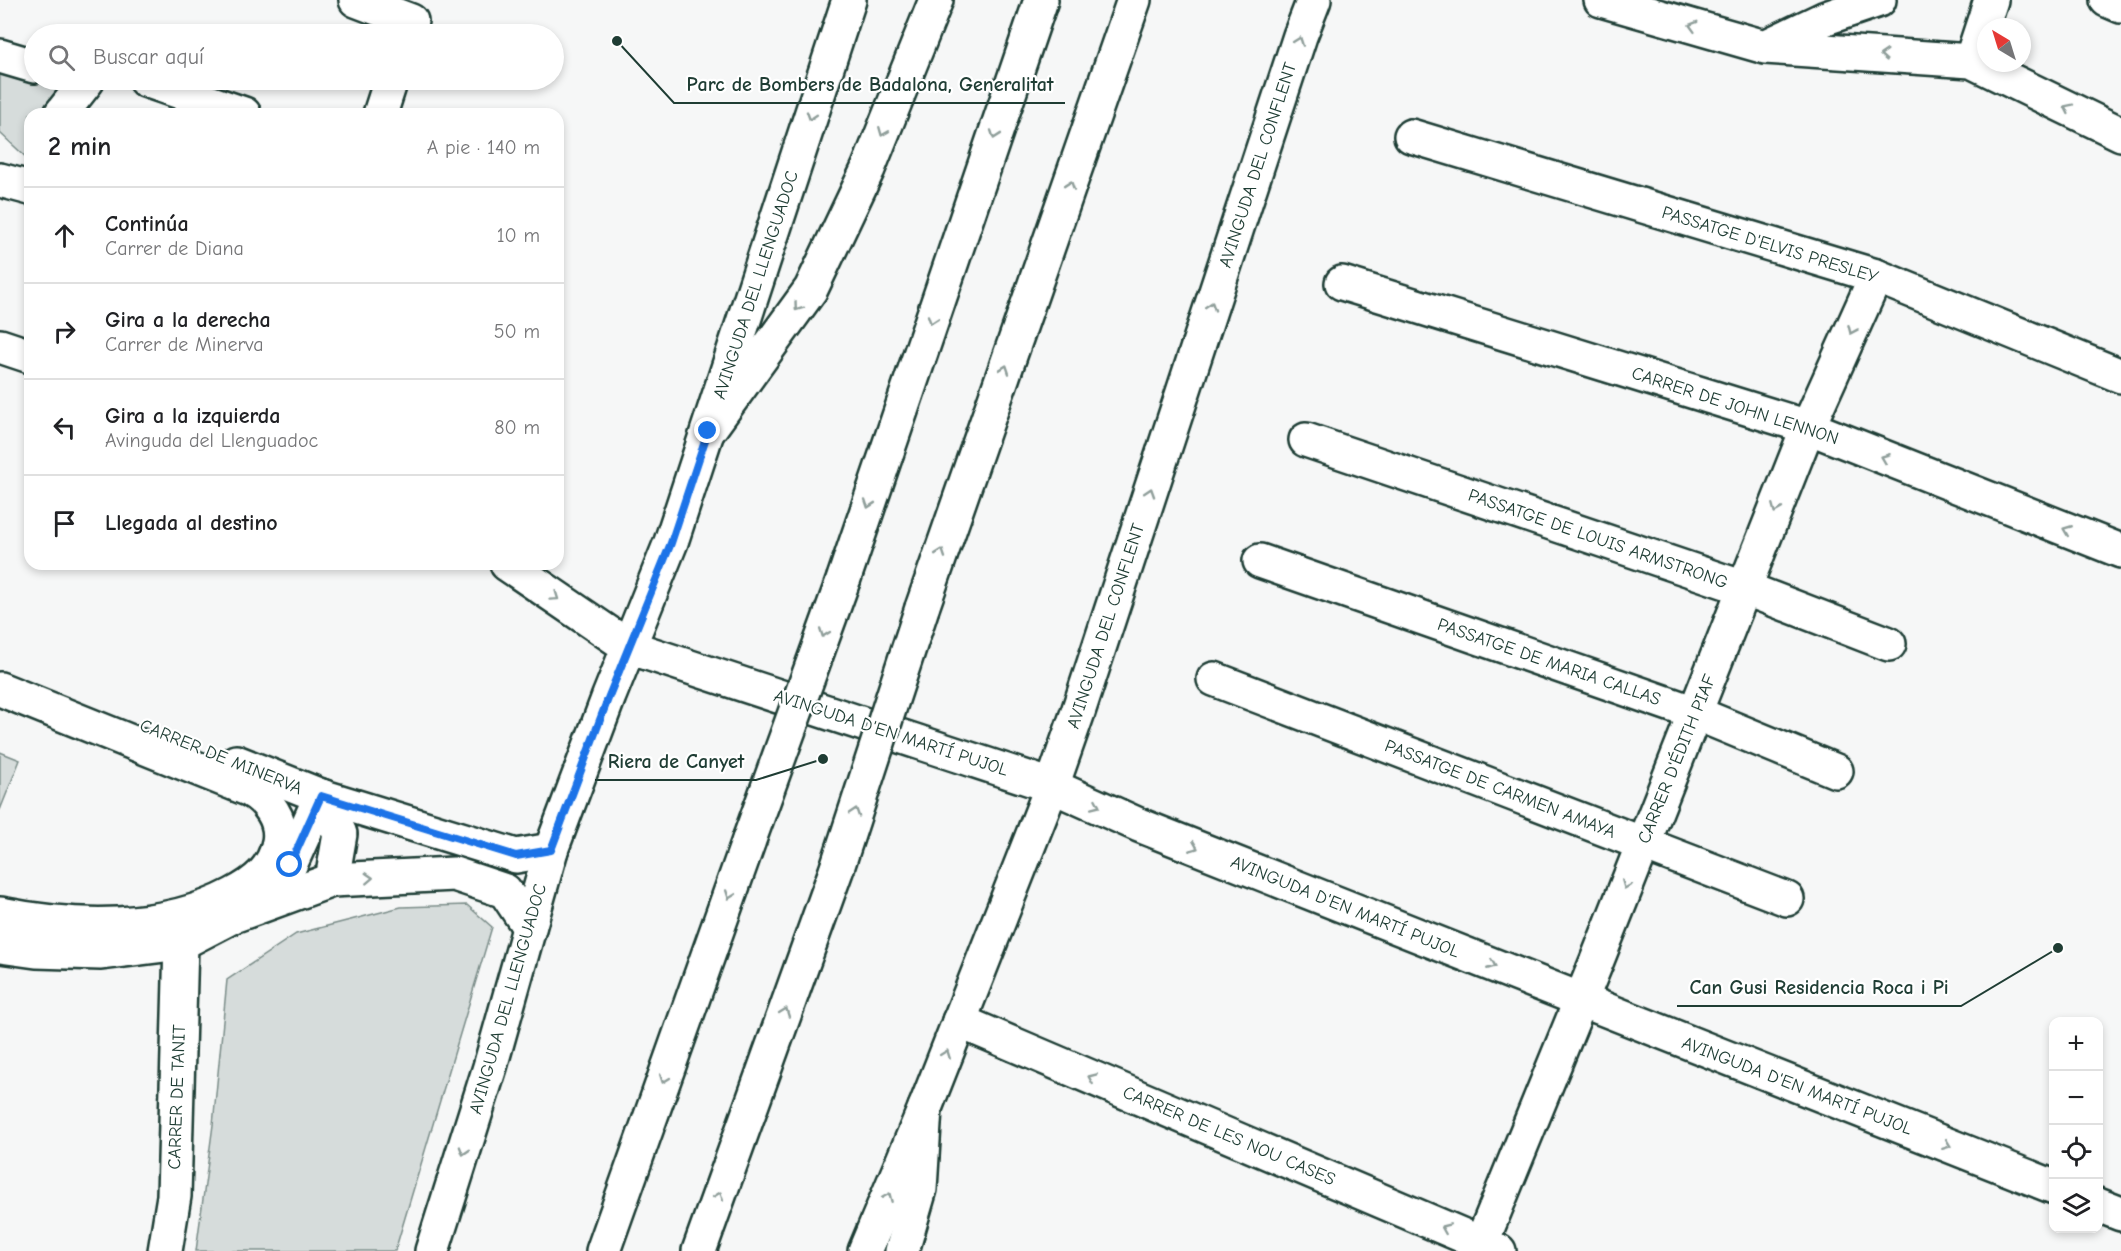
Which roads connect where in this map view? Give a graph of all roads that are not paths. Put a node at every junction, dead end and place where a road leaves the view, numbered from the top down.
1 (356, 0) edge
2 (849, 0) edge
3 (936, 0) edge
4 (1041, 0) edge
5 (1134, 0) edge
6 (1314, 0) edge
7 (1601, 0) edge
8 (1879, 0) edge
9 (1991, 0) edge
10 (2107, 0) edge
11 (2121, 6) edge
12 (1826, 9) edge
13 (412, 19) edge
14 (0, 34) edge
15 (24, 41) edge
16 (1765, 47) junction
17 (0, 56) edge
18 (1971, 61) junction
19 (24, 63) edge
20 (80, 90) edge
21 (174, 90) edge
22 (388, 90) edge
23 (67, 108) edge
24 (227, 108) edge
25 (382, 108) edge
26 (2121, 134) edge
27 (1411, 136) dead end
28 (0, 164) edge
29 (24, 170) edge
30 (0, 180) edge
31 (24, 186) edge
32 (1876, 276) junction
33 (1342, 283) dead end
34 (2121, 376) edge
35 (1808, 427) junction
36 (708, 431) junction
37 (1306, 440) dead end
38 (2121, 551) edge
39 (1260, 561) dead end
40 (516, 570) edge
41 (1744, 588) junction
42 (1889, 644) dead end
43 (629, 647) junction
44 (0, 668) edge
45 (1214, 679) dead end
46 (0, 689) edge
47 (1695, 713) junction
48 (1836, 771) dead end
49 (1052, 786) junction
50 (321, 796) junction
51 (1643, 844) junction
52 (551, 850) junction
53 (332, 880) junction
54 (1786, 899) dead end
55 (0, 914) edge
56 (233, 916) junction
57 (529, 927) junction
58 (181, 942) junction
59 (0, 946) edge
60 (1580, 1001) junction
61 (959, 1021) junction
62 (925, 1108) junction
63 (2049, 1185) edge
64 (2103, 1207) edge
65 (2121, 1214) edge
66 (1490, 1247) edge
67 (165, 1251) edge
68 (432, 1251) edge
69 (603, 1251) edge
70 (699, 1251) edge
71 (865, 1251) edge
72 (902, 1251) edge

1 - 13 main road
2 -> 36 main road, AVINGUDA DEL LLENGUADOC
3 -> 36 main road
4 -> 69 main road, bridge
70 -> 5 main road, bridge
49 -> 6 main road, AVINGUDA DEL CONFLENT
16 -> 7 main road
8 - 12 main road
9 - 18 main road
10 - 11 main road
12 - 16 main road
14 - 15 main road
18 -> 16 main road
17 - 19 main road
26 -> 18 main road
20 - 23 main road
21 - 24 main road
22 - 25 main road
27 - 32 main road, PASSATGE D'ELVIS PRESLEY
28 - 29 main road
30 - 31 main road
32 - 34 main road, PASSATGE D'ELVIS PRESLEY
32 -> 35 main road, CARRER D'ÉDITH PIAF
33 - 35 main road, CARRER DE JOHN LENNON
38 -> 35 main road, CARRER DE JOHN LENNON
35 -> 41 main road, CARRER D'ÉDITH PIAF
36 - 43 main road, AVINGUDA DEL LLENGUADOC
37 - 41 main road, PASSATGE DE LOUIS ARMSTRONG
39 - 47 main road, PASSATGE DE MARIA CALLAS
40 -> 43 main road, AVINGUDA D'EN MARTÍ PUJOL
41 - 42 main road, PASSATGE DE LOUIS ARMSTRONG
41 - 47 main road, CARRER D'ÉDITH PIAF
43 - 49 main road, AVINGUDA D'EN MARTÍ PUJOL
43 - 52 main road, AVINGUDA DEL LLENGUADOC
44 - 50 main road, CARRER DE MINERVA
45 - 51 main road, PASSATGE DE CARMEN AMAYA
46 - 55 main road
47 - 48 main road, PASSATGE DE MARIA CALLAS
47 - 51 main road, CARRER D'ÉDITH PIAF
49 -> 60 main road, AVINGUDA D'EN MARTÍ PUJOL
49 - 61 main road, AVINGUDA DEL CONFLENT
50 - 52 main road, CARRER DE MINERVA
50 - 53 main road
50 - 56 main road
51 - 54 main road, PASSATGE DE CARMEN AMAYA
51 -> 60 main road, CARRER D'ÉDITH PIAF
52 - 57 main road, AVINGUDA DEL LLENGUADOC
53 - 56 main road
53 -> 57 main road
56 - 58 main road
57 -> 68 main road, AVINGUDA DEL LLENGUADOC
58 - 59 main road
58 - 67 main road, CARRER DE TANIT
60 -> 63 main road, AVINGUDA D'EN MARTÍ PUJOL
60 - 66 main road, CARRER D'ÉDITH PIAF
62 -> 61 main road, AVINGUDA DEL CONFLENT
66 -> 61 main road, CARRER DE LES NOU CASES
71 -> 62 main road
62 - 72 main road, AVINGUDA DEL CONFLENT
64 - 65 main road

